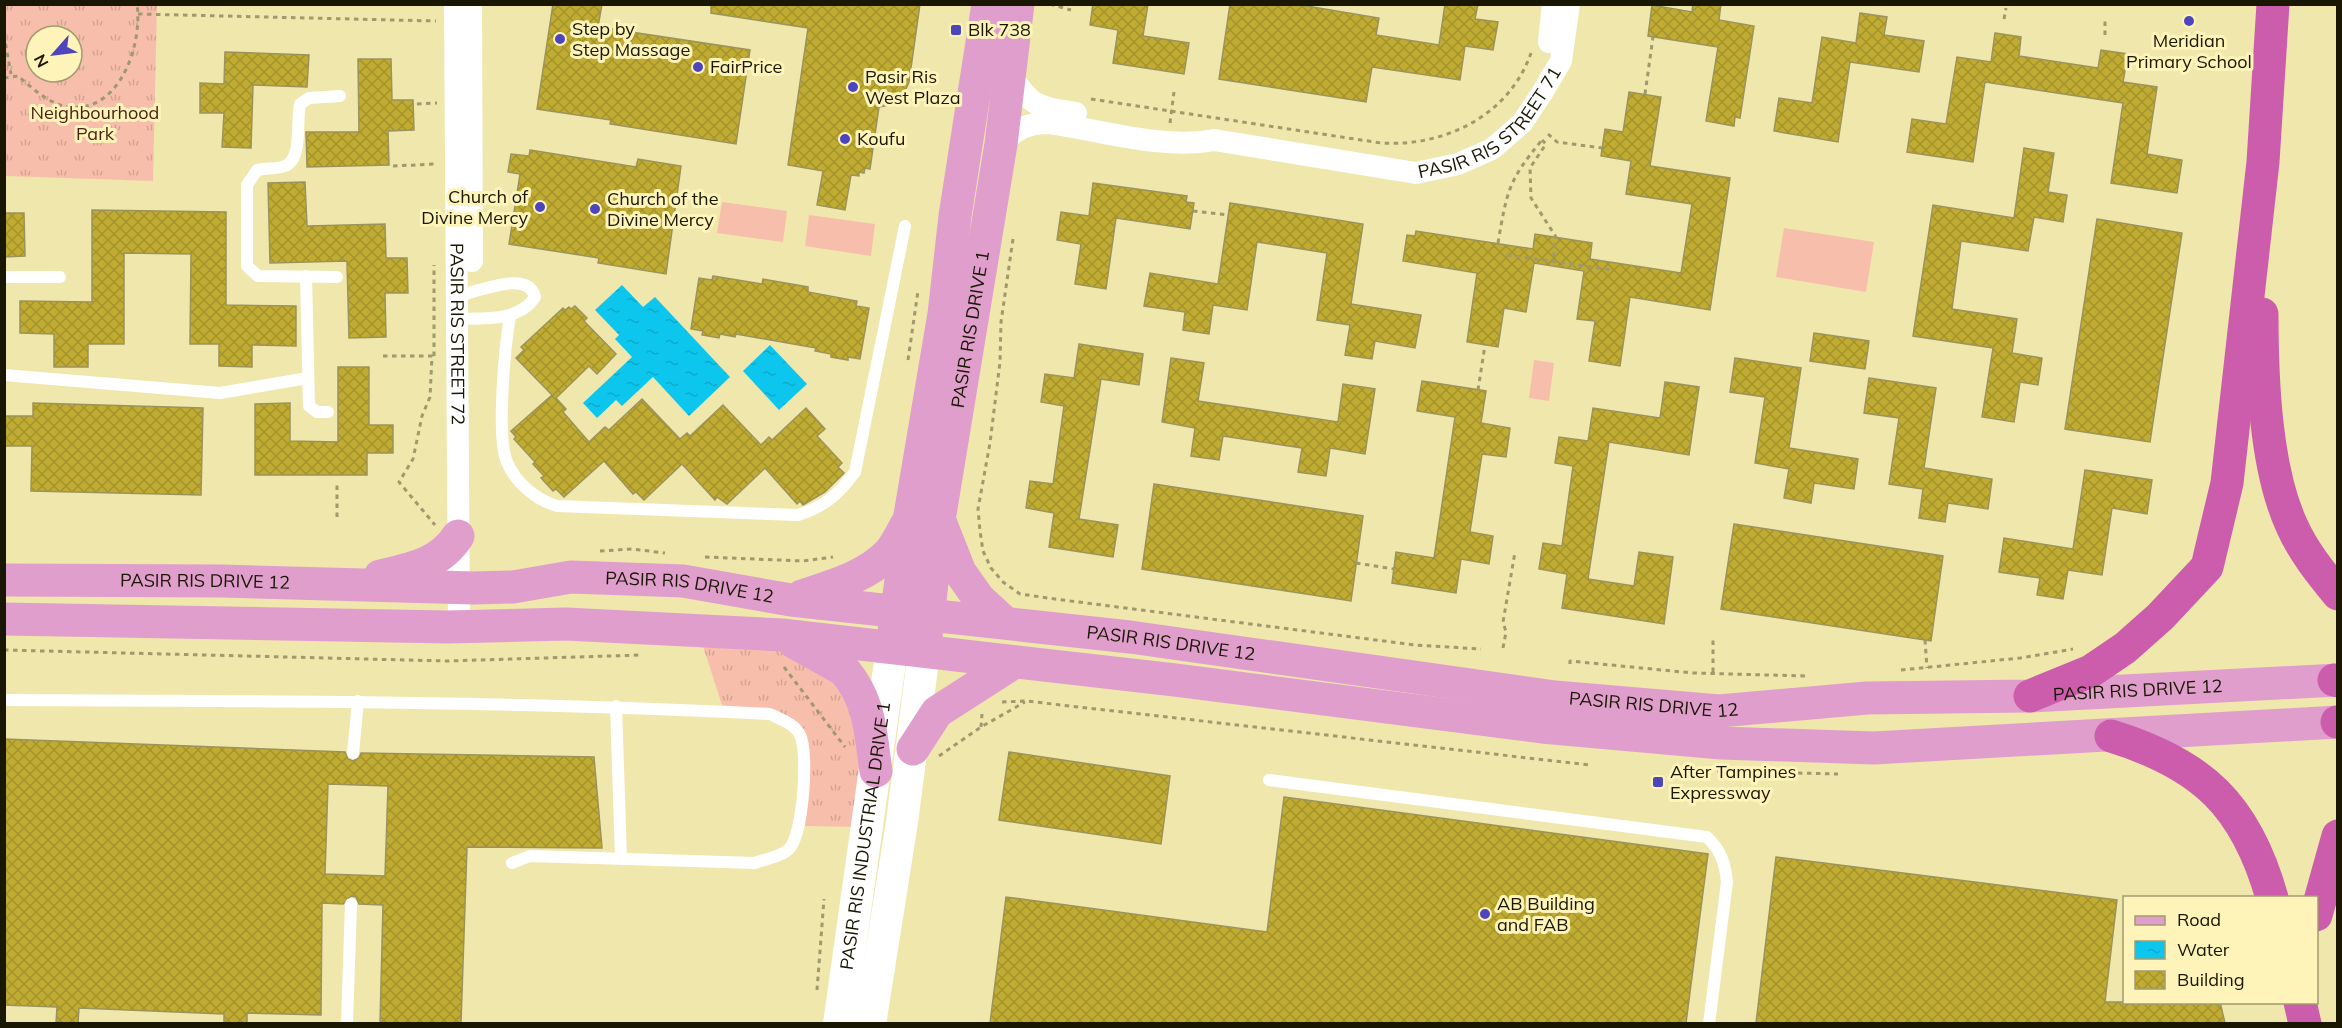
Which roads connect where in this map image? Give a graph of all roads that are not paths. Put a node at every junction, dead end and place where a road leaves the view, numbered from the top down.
1 (471, 4) edge
2 (988, 4) edge
3 (1018, 4) edge
4 (1553, 4) edge
5 (1569, 4) edge
6 (2273, 4) edge
7 (449, 13) edge
8 (1009, 71) junction
9 (340, 96) dead end
10 (1215, 140) junction
11 (1000, 144) junction
12 (2263, 162) junction
13 (1391, 168) junction
14 (905, 226) dead end
15 (306, 276) junction
16 (4, 277) edge
17 (60, 277) dead end
18 (337, 277) dead end
19 (464, 295) junction
20 (510, 316) junction
21 (465, 319) junction
22 (4, 375) edge
23 (308, 378) junction
24 (328, 412) dead end
25 (924, 520) junction
26 (448, 532) junction
27 (4, 580) edge
28 (341, 585) junction
29 (466, 588) junction
30 (2337, 594) edge
31 (791, 600) junction
32 (913, 611) junction
33 (4, 619) edge
34 (1004, 622) junction
35 (466, 627) junction
36 (780, 647) junction
37 (892, 648) junction
38 (924, 652) junction
39 (1013, 663) junction
40 (2336, 680) edge
41 (2030, 696) junction
42 (4, 700) edge
43 (358, 701) junction
44 (616, 706) junction
45 (2337, 722) edge
46 (2111, 736) junction
47 (353, 753) dead end
48 (925, 754) junction
49 (876, 771) junction
50 (1269, 780) dead end
51 (2337, 836) edge
52 (621, 858) junction
53 (512, 863) dead end
54 (2272, 896) edge
55 (351, 904) dead end
56 (2318, 907) edge
57 (2300, 1004) edge
58 (2310, 1004) edge
59 (347, 1023) edge
60 (839, 1023) edge
61 (870, 1023) edge
62 (1709, 1023) edge
63 (2305, 1023) edge
64 (2310, 1023) edge

1 - 19 street, PASIR RIS STREET 72
2 - 25 main road, PASIR RIS DRIVE 1
3 - 8 main road, PASIR RIS DRIVE 1
4 - 13 street, PASIR RIS STREET 71
5 - 13 street, PASIR RIS STREET 71
6 - 12 highway
7 - 19 street, PASIR RIS STREET 72
8 - 10 street, PASIR RIS STREET 71
8 - 11 main road, PASIR RIS DRIVE 1
9 - 15 lane
10 - 11 street, PASIR RIS STREET 71
10 - 13 street, PASIR RIS STREET 71
11 - 25 main road, PASIR RIS DRIVE 1
12 - 30 highway
12 - 41 highway
14 - 20 lane
15 - 18 lane
15 - 23 lane
16 - 17 lane
19 - 20 lane
19 - 21 street, PASIR RIS STREET 72
20 - 21 lane
21 - 26 street, PASIR RIS STREET 72
21 - 29 street, PASIR RIS STREET 72
22 - 23 lane
23 - 24 lane
25 - 31 main road
25 - 32 main road, PASIR RIS DRIVE 1
25 - 34 main road
26 - 28 main road
26 - 29 street, PASIR RIS STREET 72
27 - 28 main road, PASIR RIS DRIVE 12
28 - 29 main road, PASIR RIS DRIVE 12
29 - 31 main road, PASIR RIS DRIVE 12
29 - 35 street, PASIR RIS STREET 72
31 - 32 main road, PASIR RIS DRIVE 12
32 - 34 main road, PASIR RIS DRIVE 12
32 - 37 main road, PASIR RIS DRIVE 1
32 - 38 main road, PASIR RIS DRIVE 1
33 - 35 main road, PASIR RIS DRIVE 12
34 - 41 main road, PASIR RIS DRIVE 12
35 - 36 main road, PASIR RIS DRIVE 12
36 - 37 main road, PASIR RIS DRIVE 12
36 - 49 main road
37 - 38 main road, PASIR RIS DRIVE 12
37 - 49 main road, PASIR RIS INDUSTRIAL DRIVE 1
38 - 39 main road, PASIR RIS DRIVE 12
38 - 48 main road, PASIR RIS INDUSTRIAL DRIVE 1
39 - 46 main road, PASIR RIS DRIVE 12
39 - 48 main road
40 - 41 main road, PASIR RIS DRIVE 12
42 - 43 lane
43 - 44 lane
43 - 47 lane
44 - 52 lane
44 - 52 lane
45 - 46 main road, PASIR RIS DRIVE 12
46 - 54 highway
48 - 61 main road, PASIR RIS INDUSTRIAL DRIVE 1
49 - 60 main road, PASIR RIS INDUSTRIAL DRIVE 1
50 - 62 lane
51 - 56 highway
52 - 53 lane
55 - 59 lane
57 - 63 highway
58 - 64 highway

